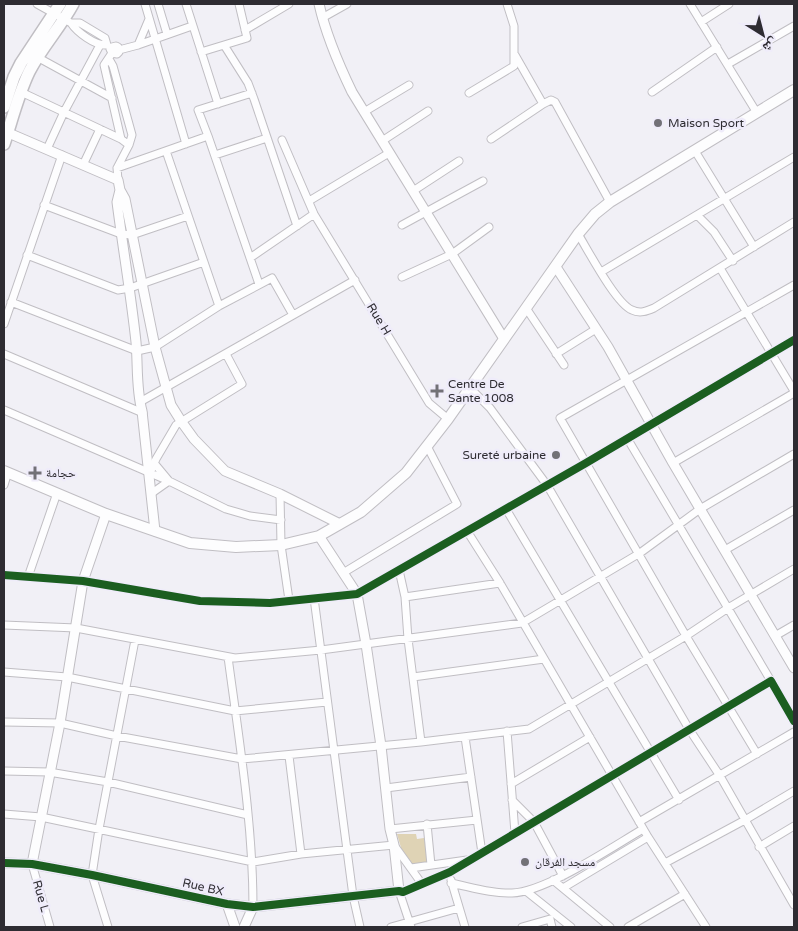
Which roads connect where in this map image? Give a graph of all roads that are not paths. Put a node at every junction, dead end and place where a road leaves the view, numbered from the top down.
1 (37, 4) edge
2 (73, 4) edge
3 (145, 4) edge
4 (158, 4) edge
5 (186, 4) edge
6 (239, 4) edge
7 (286, 4) edge
8 (320, 4) edge
9 (347, 4) edge
10 (507, 4) edge
11 (690, 4) edge
12 (729, 4) edge
13 (62, 15) edge
14 (322, 18) junction
15 (149, 19) junction
16 (701, 22) junction
17 (192, 26) junction
18 (794, 26) edge
19 (245, 30) junction
20 (167, 34) junction
21 (155, 39) junction
22 (138, 45) junction
23 (224, 45) junction
24 (717, 47) junction
25 (108, 50) junction
26 (201, 52) junction
27 (515, 56) junction
28 (37, 58) junction
29 (728, 64) junction
30 (81, 80) junction
31 (409, 85) dead end
32 (794, 90) edge
33 (21, 92) junction
34 (652, 92) dead end
35 (252, 93) junction
36 (468, 93) dead end
37 (112, 98) junction
38 (218, 104) junction
39 (543, 104) junction
40 (4, 107) edge
41 (428, 111) dead end
42 (64, 112) junction
43 (364, 112) junction
44 (757, 113) junction
45 (100, 129) junction
46 (6, 132) edge
47 (208, 136) junction
48 (267, 138) junction
49 (121, 139) junction
50 (491, 139) dead end
51 (282, 140) dead end
52 (382, 141) junction
53 (4, 144) edge
54 (129, 144) junction
55 (186, 144) junction
56 (47, 149) junction
57 (166, 151) junction
58 (695, 151) junction
59 (389, 153) junction
60 (62, 155) junction
61 (215, 155) junction
62 (794, 157) edge
63 (460, 161) dead end
64 (83, 165) junction
65 (117, 168) junction
66 (118, 180) junction
67 (483, 181) dead end
68 (120, 190) junction
69 (413, 191) junction
70 (724, 199) junction
71 (308, 201) junction
72 (610, 202) junction
73 (44, 205) junction
74 (425, 213) junction
75 (314, 214) junction
76 (696, 215) junction
77 (188, 216) junction
78 (794, 222) edge
79 (297, 226) junction
80 (402, 226) dead end
81 (489, 227) dead end
82 (121, 234) junction
83 (578, 234) junction
84 (132, 235) junction
85 (754, 247) junction
86 (452, 254) junction
87 (27, 256) junction
88 (250, 258) junction
89 (733, 261) junction
90 (204, 262) junction
91 (556, 267) junction
92 (720, 268) junction
93 (601, 272) junction
94 (402, 277) dead end
95 (355, 280) junction
96 (142, 284) junction
97 (259, 284) junction
98 (794, 285) edge
99 (130, 288) junction
100 (11, 302) junction
101 (220, 306) junction
102 (526, 308) junction
103 (747, 312) junction
104 (293, 315) junction
105 (4, 324) edge
106 (596, 329) junction
107 (504, 339) junction
108 (794, 340) edge
109 (156, 347) junction
110 (137, 351) junction
111 (772, 353) junction
112 (4, 354) edge
113 (226, 354) junction
114 (556, 354) junction
115 (564, 365) dead end
116 (626, 380) junction
117 (166, 388) junction
118 (470, 388) junction
119 (794, 392) edge
120 (140, 402) junction
121 (4, 410) edge
122 (143, 413) junction
123 (448, 419) junction
124 (181, 421) junction
125 (651, 424) junction
126 (628, 438) junction
127 (427, 446) junction
128 (794, 454) edge
129 (154, 463) junction
130 (586, 463) junction
131 (673, 463) junction
132 (6, 472) edge
133 (150, 473) junction
134 (169, 481) junction
135 (4, 485) edge
136 (547, 485) junction
137 (57, 493) junction
138 (152, 493) junction
139 (280, 494) junction
140 (506, 509) junction
141 (700, 509) junction
142 (794, 510) edge
143 (106, 514) junction
144 (281, 520) junction
145 (678, 523) junction
146 (340, 524) junction
147 (154, 531) junction
148 (467, 531) junction
149 (319, 536) junction
150 (281, 545) junction
151 (724, 550) junction
152 (640, 554) junction
153 (794, 569) edge
154 (399, 570) junction
155 (343, 573) junction
156 (4, 576) edge
157 (600, 576) junction
158 (28, 577) junction
159 (83, 581) junction
160 (500, 583) junction
161 (357, 594) junction
162 (751, 594) junction
163 (405, 597) junction
164 (314, 598) junction
165 (288, 600) junction
166 (561, 600) junction
167 (728, 608) junction
168 (522, 623) junction
169 (794, 624) edge
170 (4, 625) edge
171 (76, 628) junction
172 (686, 636) junction
173 (775, 636) junction
174 (408, 639) junction
175 (135, 640) junction
176 (366, 644) junction
177 (321, 650) junction
178 (228, 657) junction
179 (544, 659) junction
180 (648, 659) junction
181 (794, 668) edge
182 (4, 672) edge
183 (67, 677) junction
184 (413, 677) junction
185 (609, 681) junction
186 (771, 681) junction
187 (126, 688) junction
188 (327, 702) junction
189 (570, 704) junction
190 (728, 706) junction
191 (235, 711) junction
192 (794, 721) edge
193 (4, 722) edge
194 (60, 723) junction
195 (689, 729) junction
196 (507, 732) junction
197 (794, 732) edge
198 (117, 736) junction
199 (465, 737) junction
200 (590, 737) junction
201 (422, 742) junction
202 (381, 746) junction
203 (335, 750) junction
204 (650, 752) junction
205 (757, 754) junction
206 (289, 756) junction
207 (242, 759) junction
208 (4, 770) edge
209 (49, 772) junction
210 (612, 775) junction
211 (720, 776) junction
212 (471, 777) junction
213 (108, 782) junction
214 (511, 784) junction
215 (386, 788) junction
216 (794, 791) edge
217 (512, 800) junction
218 (679, 800) junction
219 (4, 814) edge
220 (248, 815) junction
221 (41, 817) junction
222 (477, 820) junction
223 (745, 820) junction
224 (534, 822) junction
225 (427, 824) junction
226 (641, 825) junction
227 (794, 826) edge
228 (98, 829) junction
229 (390, 829) junction
230 (515, 833) junction
231 (648, 837) junction
232 (394, 845) junction
233 (759, 847) junction
234 (347, 849) junction
235 (482, 853) junction
236 (301, 854) junction
237 (470, 860) junction
238 (253, 862) junction
239 (4, 863) edge
240 (665, 863) junction
241 (32, 864) junction
242 (431, 865) junction
243 (410, 868) junction
244 (450, 872) junction
245 (92, 875) junction
246 (563, 876) junction
247 (553, 880) junction
248 (451, 883) junction
249 (422, 884) junction
250 (563, 888) junction
251 (399, 890) junction
252 (526, 891) junction
253 (685, 894) junction
254 (353, 896) junction
255 (793, 901) edge
256 (227, 904) junction
257 (253, 907) junction
258 (459, 908) junction
259 (410, 925) edge
260 (50, 927) edge
261 (108, 927) edge
262 (234, 927) edge
263 (244, 927) edge
264 (360, 927) edge
265 (391, 927) edge
266 (465, 927) edge
267 (522, 927) edge
268 (552, 927) edge
269 (571, 927) edge
270 (610, 927) edge
271 (628, 927) edge
272 (706, 927) edge

1 - 13 street
2 - 13 main road
3 - 15 street
4 - 20 street
5 - 17 street
6 - 19 street
7 - 19 street
8 - 14 street
9 - 14 street
10 - 27 street
11 - 16 street
12 - 16 street
13 - 25 street
13 - 28 main road
13 - 40 main road
14 - 43 street
15 - 21 street
15 - 22 street
16 - 24 street
17 - 20 street
17 - 26 street
18 - 29 street
19 - 23 street
20 - 21 street
21 - 22 street
21 - 55 street
22 - 25 street
23 - 26 street
23 - 35 street
24 - 29 street
24 - 34 street
25 - 30 street
25 - 37 street
25 - 54 street
26 - 38 street
27 - 36 street
27 - 39 street
28 - 30 street
28 - 33 main road
29 - 44 street
30 - 37 street
30 - 42 street
31 - 43 street
32 - 44 main road
33 - 42 street
33 - 46 main road
35 - 38 street
35 - 48 street
37 - 49 street
38 - 47 street
39 - 50 street
39 - 72 street
41 - 52 street
42 - 45 street
42 - 56 street
43 - 52 street
44 - 58 main road
45 - 49 street
45 - 64 street
46 - 53 main road
46 - 56 street
47 - 55 street
47 - 61 street
48 - 61 street
48 - 79 street
49 - 54 street
51 - 71 street, Rue H
52 - 59 street
54 - 65 street
55 - 57 street
56 - 60 street
57 - 65 street
57 - 77 street
58 - 70 street
58 - 72 main road
59 - 69 street
59 - 71 street
60 - 64 street
60 - 73 street
61 - 88 street
62 - 70 street
63 - 69 street
64 - 66 street
65 - 66 street
66 - 68 street
67 - 74 street
68 - 82 street
68 - 84 street
69 - 74 street
70 - 76 street
70 - 85 street
71 - 75 street, Rue H
72 - 83 main road
73 - 82 street
73 - 87 street
74 - 80 street
74 - 86 street
75 - 79 street
75 - 95 street, Rue H
76 - 89 street
76 - 93 street
77 - 84 street
77 - 90 street
78 - 85 street
79 - 88 street
81 - 86 street
82 - 84 street
82 - 99 street
83 - 91 main road
83 - 93 street
84 - 96 street
85 - 89 street
86 - 94 street
86 - 107 street
87 - 99 street
87 - 100 street
88 - 97 street
89 - 92 street
90 - 96 street
90 - 101 street
91 - 102 main road
91 - 106 street
92 - 93 street
92 - 103 street
95 - 104 street
95 - 123 street, Rue H
96 - 99 street
96 - 109 street
97 - 101 street
97 - 104 street
98 - 103 street
99 - 110 street
100 - 105 street
100 - 110 street
101 - 109 street
102 - 107 main road
102 - 114 street
103 - 111 street
103 - 116 street
104 - 113 street
106 - 114 street
106 - 116 street
107 - 118 main road
108 - 111 street
109 - 110 street
109 - 117 street
110 - 120 street
111 - 119 street
111 - 125 street
112 - 122 street
113 - 117 street
113 - 124 street
114 - 115 street
116 - 125 street
116 - 130 street
117 - 120 street
117 - 124 street
118 - 123 main road
118 - 136 street
119 - 131 street
120 - 122 street
121 - 133 street
122 - 133 street
123 - 127 main road
124 - 129 street
124 - 139 street
125 - 126 street
125 - 131 street
126 - 130 street
126 - 145 street
127 - 146 main road
127 - 155 street
128 - 141 street
129 - 133 street
129 - 134 street
130 - 136 street
130 - 152 street
131 - 141 street
132 - 135 street
132 - 137 main road
133 - 134 street
133 - 138 street
134 - 138 street
134 - 144 street
136 - 140 street
136 - 157 street
137 - 143 main road
137 - 158 street
138 - 147 street
139 - 144 street
139 - 146 street
140 - 148 street
140 - 166 street
141 - 145 street
141 - 151 street
142 - 151 street
143 - 147 main road
143 - 159 street
144 - 150 street
145 - 152 street
145 - 167 street
146 - 149 main road
147 - 150 main road
148 - 154 street
148 - 160 street
149 - 150 main road
149 - 155 street
150 - 165 street
151 - 162 street
152 - 157 street
152 - 172 street
153 - 162 street
154 - 161 street
154 - 163 street
155 - 161 street
156 - 158 street
157 - 166 street
157 - 180 street
158 - 159 street
159 - 165 street
159 - 171 street
160 - 163 street
160 - 168 street
161 - 164 street
161 - 176 street
162 - 167 street
162 - 173 street
163 - 174 street
164 - 165 street
164 - 177 street
166 - 168 street
166 - 185 street
167 - 172 street
167 - 186 street
168 - 174 street
168 - 179 street
169 - 173 street
170 - 171 street
171 - 175 street
171 - 183 street
172 - 180 street
172 - 190 street
173 - 181 street
174 - 176 street
174 - 184 street
175 - 178 street
175 - 187 street
176 - 177 street
176 - 202 street
177 - 178 street
177 - 188 street
178 - 191 street
179 - 184 street
179 - 189 street
180 - 185 street
180 - 195 street
182 - 183 street
183 - 187 street
183 - 194 street
184 - 201 street
185 - 189 street
185 - 204 street
186 - 190 street
186 - 192 street
187 - 191 street
187 - 198 street
188 - 191 street
188 - 203 street
189 - 196 street
189 - 200 street
190 - 195 street
190 - 205 street
191 - 207 street
193 - 194 street
194 - 198 street
194 - 209 street
195 - 204 street
195 - 211 street
196 - 199 street
196 - 214 street
197 - 205 street
198 - 207 street
198 - 213 street
199 - 201 street
199 - 212 street
200 - 210 street
200 - 214 street
201 - 202 street
202 - 203 street
202 - 215 street
203 - 206 street
203 - 234 street
204 - 210 street
204 - 218 street
205 - 211 street
206 - 207 street
206 - 236 street
207 - 220 street
208 - 209 street
209 - 213 street
209 - 221 street
210 - 224 street
210 - 226 street
211 - 218 street
211 - 223 street
212 - 215 street
212 - 222 street
213 - 220 street
213 - 228 street
214 - 217 street
215 - 229 street
216 - 223 street
217 - 224 street
217 - 230 street
218 - 226 street
219 - 221 street
220 - 238 street
221 - 228 street
221 - 241 street
222 - 225 street
222 - 235 street
223 - 233 street
223 - 240 street
224 - 230 street
224 - 246 street
225 - 229 street
225 - 242 street
226 - 231 street
226 - 246 street
227 - 233 street
228 - 238 street
228 - 245 street
229 - 232 street
230 - 235 street
231 - 240 street
231 - 250 street
232 - 234 street
232 - 243 street
232 - 251 street
233 - 255 street
234 - 236 street
234 - 254 street
235 - 237 street
236 - 238 street
237 - 242 street
237 - 244 street
238 - 257 street
239 - 241 street, Rue BX
240 - 253 street
241 - 245 street, Rue BX
241 - 260 street, Rue L
242 - 243 street
243 - 249 street
244 - 248 street
244 - 249 street
245 - 256 street, Rue BX
245 - 261 street
246 - 247 street
247 - 250 street
247 - 252 street
248 - 252 street
248 - 258 street
249 - 251 street
250 - 270 street
251 - 254 street, Rue BX
251 - 259 street
252 - 269 street
253 - 271 street
253 - 272 street
254 - 257 street, Rue BX
254 - 264 street
256 - 257 street, Rue BX
256 - 262 street
257 - 263 street
258 - 259 street
258 - 266 street
259 - 265 street
267 - 268 street

